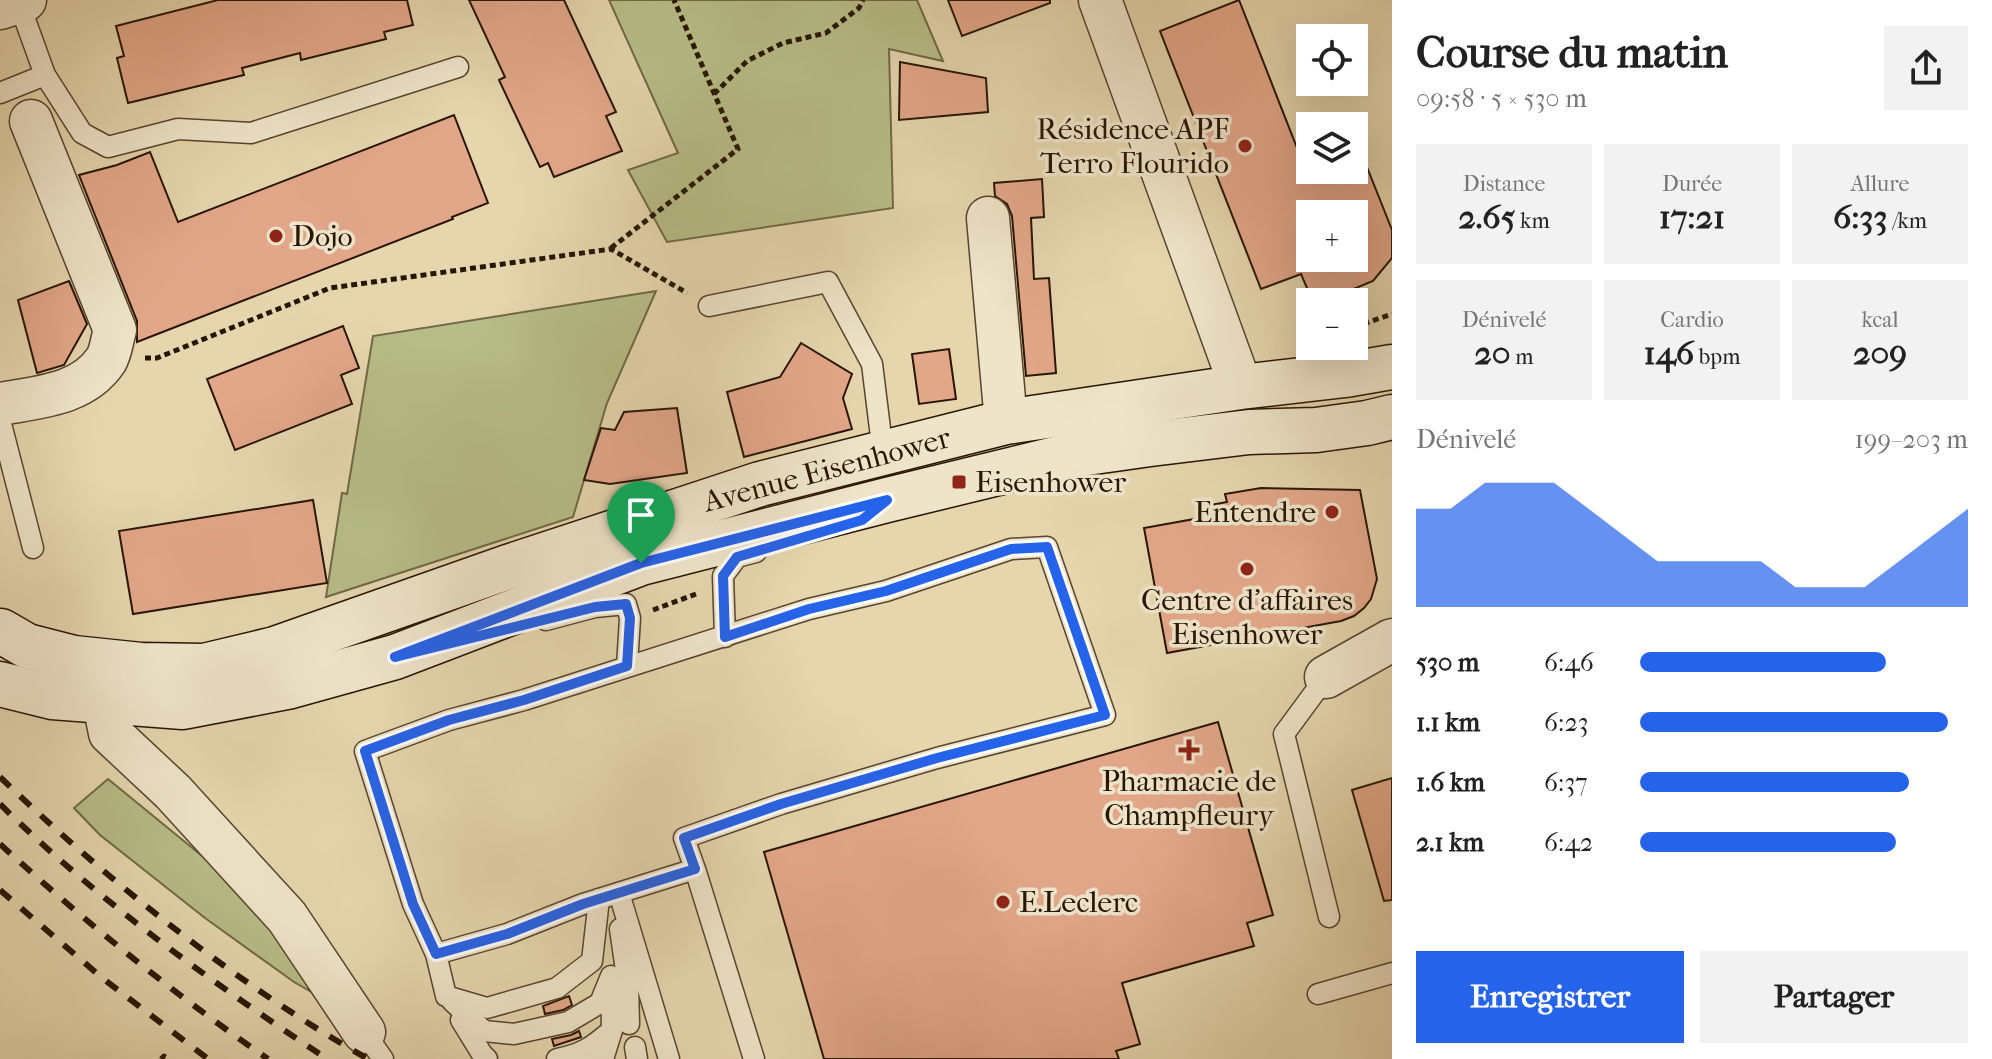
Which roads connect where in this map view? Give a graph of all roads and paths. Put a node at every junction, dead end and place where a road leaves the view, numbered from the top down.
1 (674, 0) edge
2 (863, 0) edge
3 (1100, 0) edge
4 (15, 3) edge
5 (458, 67) dead end
6 (45, 75) junction
7 (0, 93) edge
8 (714, 94) junction
9 (31, 121) dead end
10 (988, 218) dead end
11 (611, 249) junction
12 (709, 306) joint
13 (1392, 314) edge
14 (1368, 322) edge
15 (108, 358) junction
16 (1392, 367) edge
17 (1241, 387) junction
18 (0, 404) edge
19 (1392, 417) edge
20 (0, 420) edge
21 (1006, 422) junction
22 (883, 453) junction
23 (760, 484) junction
24 (887, 500) junction
25 (33, 548) dead end
26 (641, 563) junction
27 (724, 585) junction
28 (628, 611) junction
29 (0, 630) edge
30 (725, 637) junction
31 (1392, 640) edge
32 (0, 655) edge
33 (395, 657) junction
34 (627, 666) junction
35 (1326, 677) joint
36 (0, 684) edge
37 (108, 702) junction
38 (695, 869) junction
39 (619, 893) junction
40 (599, 899) junction
41 (1329, 917) dead end
42 (620, 929) dead end
43 (436, 954) junction
44 (1392, 973) edge
45 (1318, 994) dead end
46 (446, 996) junction
47 (621, 1027) junction
48 (373, 1046) edge
49 (489, 1057) edge
50 (161, 1059) edge
51 (168, 1059) edge
52 (557, 1059) edge
53 (598, 1059) edge
54 (669, 1059) edge
55 (754, 1059) edge

1 - 8 path
2 - 8 path
3 - 17 street
4 - 6 lane
5 - 6 lane
6 - 7 lane
8 - 11 path
9 - 15 street
10 - 21 street
11 - 12 path
11 - 15 path
12 - 22 lane
13 - 14 path
15 - 18 street
16 - 17 main road, Avenue Eisenhower
17 - 21 main road, Avenue Eisenhower
19 - 24 main road, Avenue Eisenhower
20 - 25 lane
21 - 22 main road, Avenue Eisenhower
22 - 23 main road, Avenue Eisenhower
23 - 26 lane
23 - 29 main road, Avenue Eisenhower
24 - 26 main road, Avenue Eisenhower
24 - 27 lane
26 - 28 lane
26 - 33 main road, Avenue Eisenhower
27 - 28 path
27 - 30 lane
28 - 33 lane
28 - 34 lane
29 - 32 main road
30 - 34 lane
30 - 38 lane
31 - 35 street
33 - 37 main road, Avenue Eisenhower
34 - 43 lane
35 - 41 lane
36 - 37 main road, Avenue Eisenhower
37 - 48 street
38 - 39 lane
38 - 55 lane
39 - 40 lane
39 - 54 lane
40 - 43 lane
40 - 46 lane
42 - 47 lane
43 - 46 lane
44 - 45 lane
46 - 47 lane
46 - 49 lane
47 - 52 lane
47 - 53 lane
50 - 51 path

